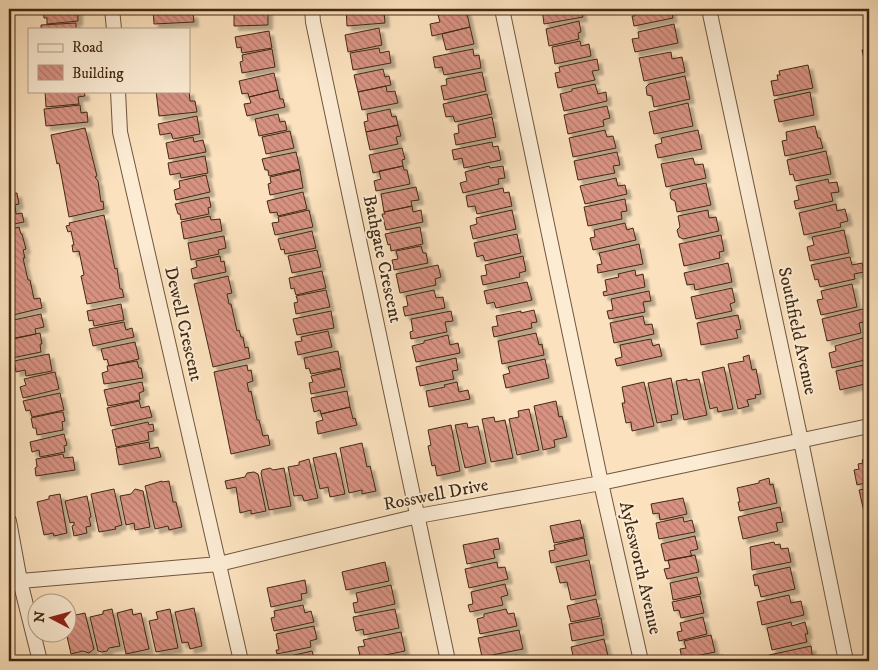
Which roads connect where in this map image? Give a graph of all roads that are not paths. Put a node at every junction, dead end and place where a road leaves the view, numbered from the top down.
1 (112, 9) edge
2 (312, 9) edge
3 (502, 9) edge
4 (709, 9) edge
5 (114, 28) edge
6 (118, 92) edge
7 (869, 426) edge
8 (801, 441) junction
9 (601, 483) junction
10 (418, 516) junction
11 (9, 521) edge
12 (219, 564) junction
13 (14, 581) edge
14 (40, 661) edge
15 (241, 661) edge
16 (448, 661) edge
17 (641, 661) edge
18 (846, 661) edge

1 - 5 street
2 - 10 street, Bathgate Crescent
3 - 9 street
4 - 8 street, Southfield Avenue
6 - 12 street, Dewell Crescent
7 - 8 street, Rosswell Drive
8 - 9 street, Rosswell Drive
8 - 18 street, Southfield Avenue
9 - 10 street, Rosswell Drive
9 - 17 street, Aylesworth Avenue
10 - 12 street, Rosswell Drive
10 - 16 street, Bathgate Crescent
11 - 13 street
12 - 13 street, Rosswell Drive
12 - 15 street, Dewell Crescent
13 - 14 street

